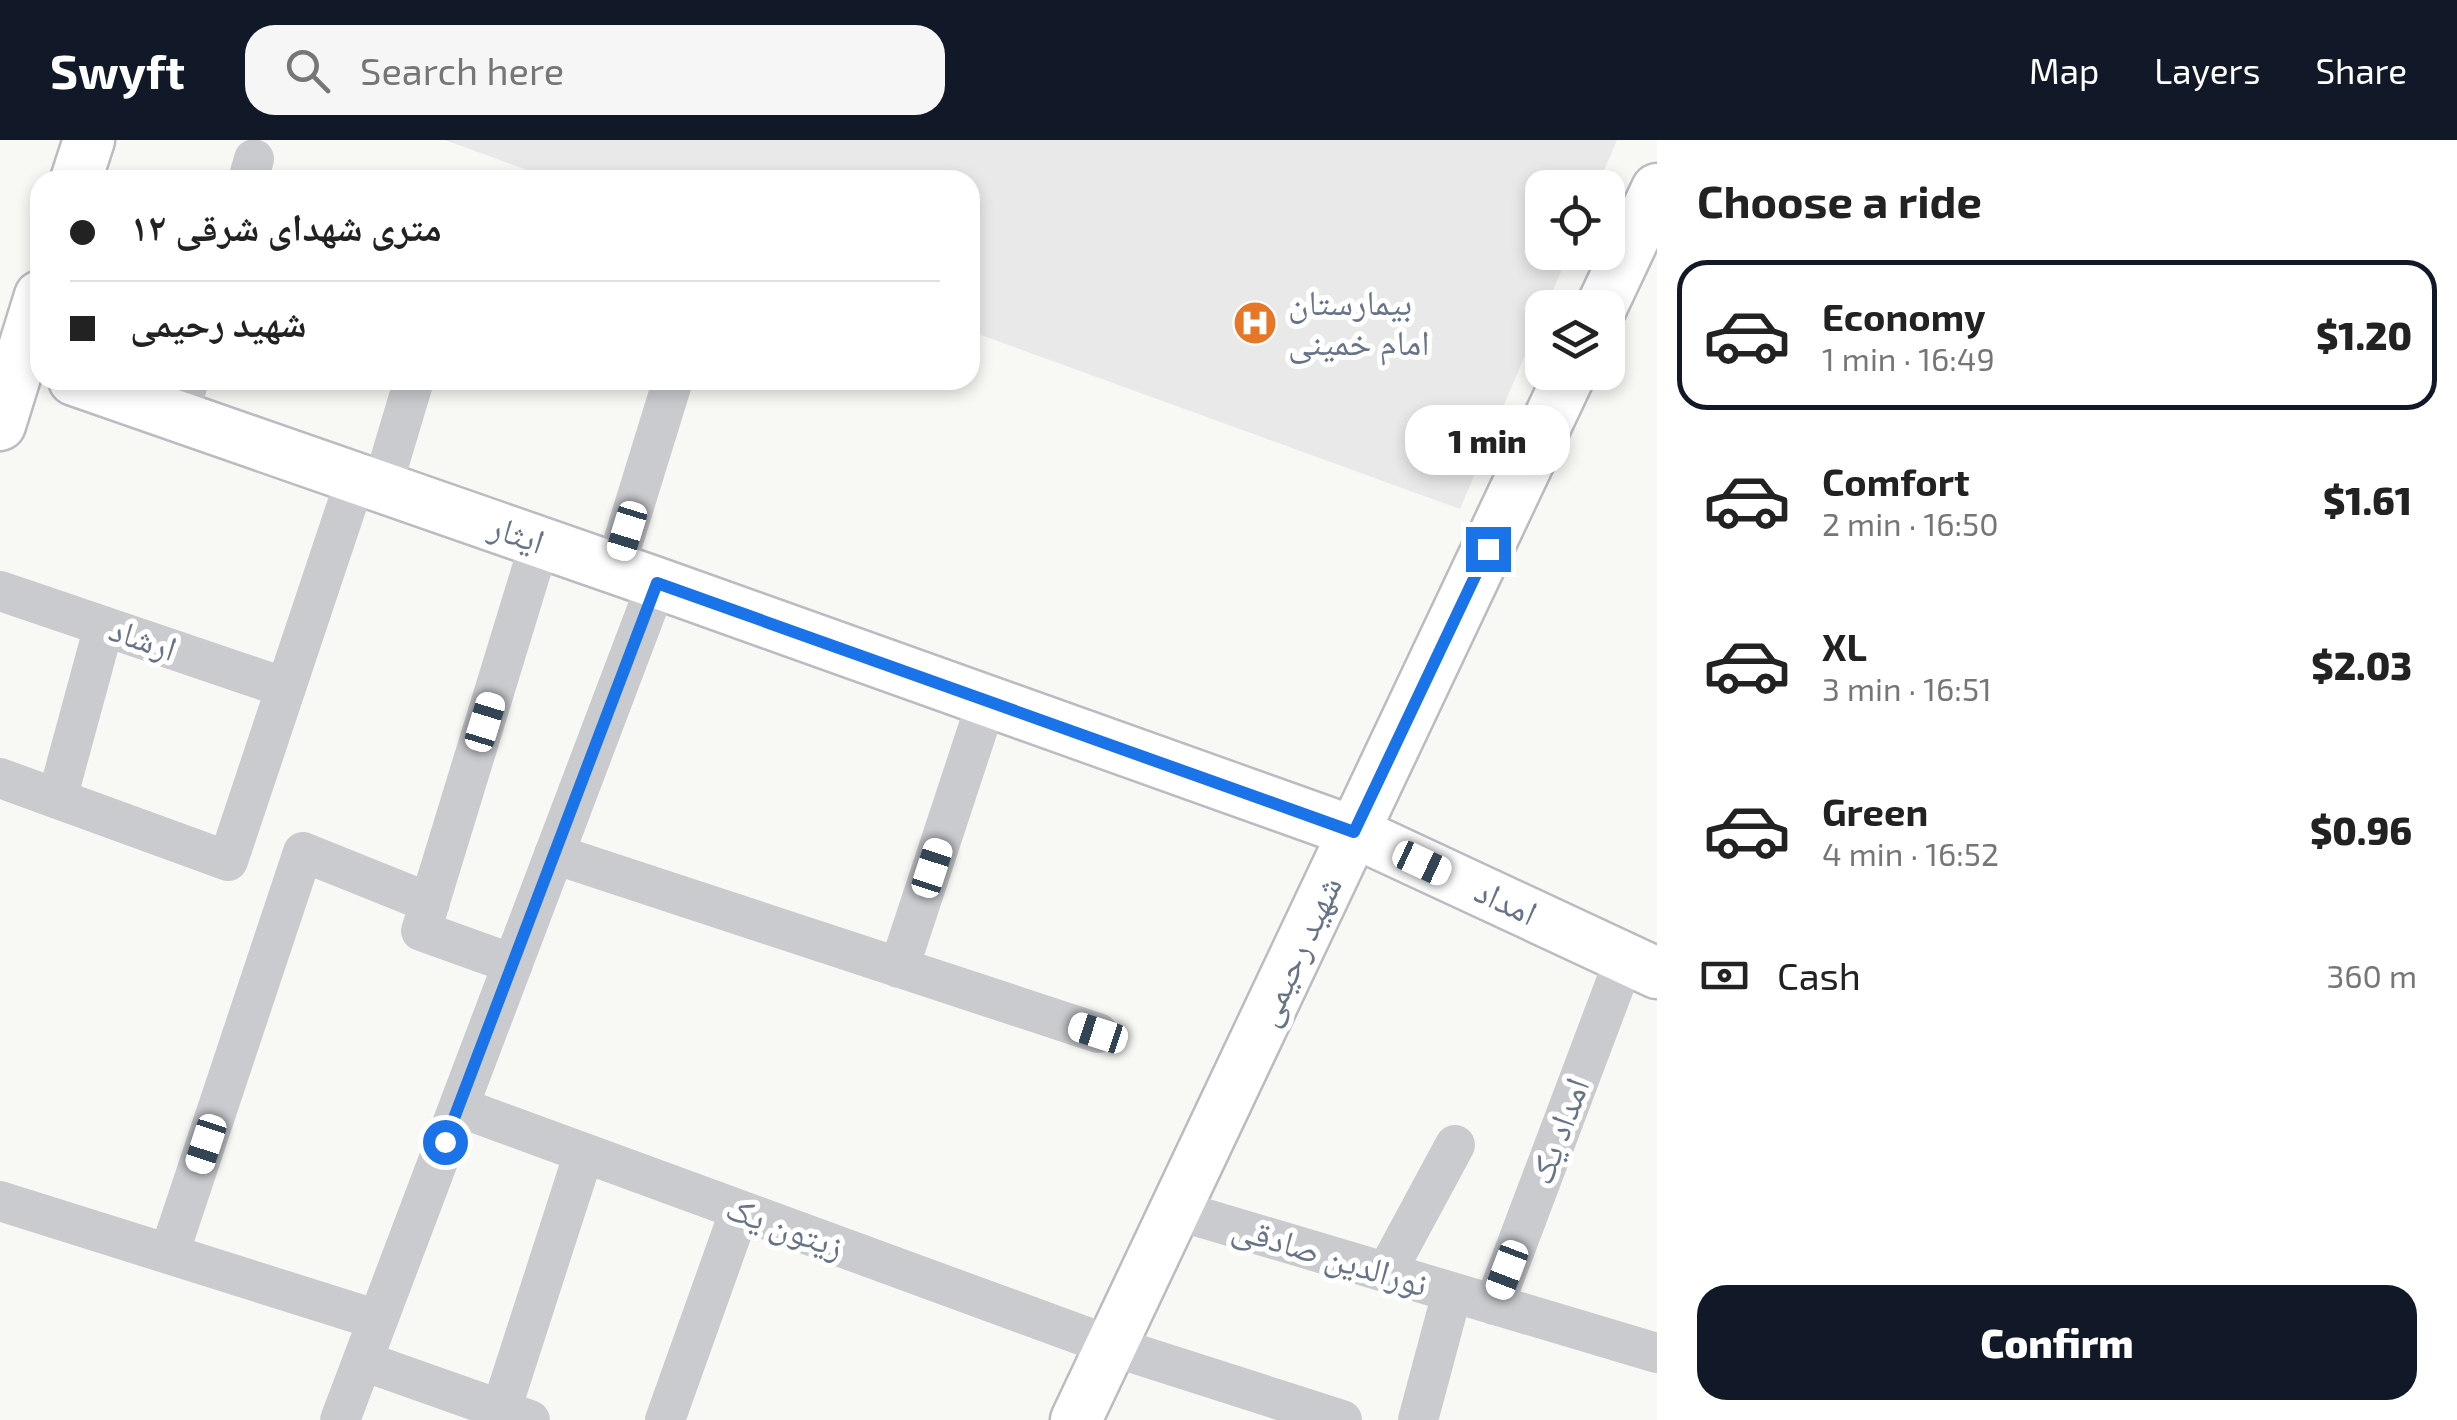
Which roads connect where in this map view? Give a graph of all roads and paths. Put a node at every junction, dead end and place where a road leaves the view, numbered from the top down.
1 (88, 140) edge
2 (79, 170) edge
3 (1657, 190) edge
4 (1610, 290) edge
5 (30, 365) edge
6 (135, 390) edge
7 (410, 390) edge
8 (671, 390) edge
9 (1563, 390) edge
10 (183, 398) edge
11 (0, 425) edge
12 (369, 483) junction
13 (540, 542) junction
14 (636, 576) junction
15 (0, 591) edge
16 (104, 626) junction
17 (286, 688) junction
18 (986, 701) junction
19 (0, 778) edge
20 (57, 798) junction
21 (1354, 832) junction
22 (554, 854) junction
23 (426, 917) junction
24 (513, 964) junction
25 (1641, 965) edge
26 (899, 968) junction
27 (1098, 1033) dead end
28 (459, 1107) junction
29 (1455, 1146) dead end
30 (584, 1153) junction
31 (0, 1201) edge
32 (740, 1210) junction
33 (1176, 1210) junction
34 (169, 1254) junction
35 (1386, 1273) junction
36 (1452, 1293) junction
37 (1494, 1305) junction
38 (378, 1320) junction
39 (1111, 1346) junction
40 (1657, 1353) edge
41 (363, 1361) junction
42 (516, 1415) edge
43 (340, 1420) edge
44 (665, 1420) edge
45 (1076, 1420) edge
46 (1342, 1420) edge
47 (1418, 1420) edge

1 - 2 main road
3 - 4 main road
5 - 11 main road
6 - 10 main road, ایثار
7 - 12 street
8 - 14 street
9 - 21 main road, شهید رحیمی
10 - 12 main road, ایثار
12 - 13 main road, ایثار
12 - 17 street
13 - 14 main road, ایثار
13 - 23 street
14 - 18 main road, ایثار
14 - 22 street
15 - 16 street, ارشاد
16 - 17 street, ارشاد
16 - 20 street
17 - 20 street
18 - 21 main road, ایثار
18 - 26 street
19 - 20 street
21 - 25 main road, امداد
21 - 33 main road, شهید رحیمی
22 - 24 street
22 - 26 street
23 - 24 street
23 - 34 street
24 - 28 street
25 - 37 street, امداد یک
26 - 27 street
28 - 30 street, زیتون یک
28 - 38 street
29 - 35 street
30 - 32 street, زیتون یک
30 - 42 street
31 - 34 street
32 - 39 street, زیتون یک
32 - 44 street
33 - 35 street, نورالدین صادقی
33 - 39 main road, شهید رحیمی
34 - 38 street
35 - 36 street, نورالدین صادقی
36 - 37 street, نورالدین صادقی
36 - 47 street
37 - 40 street, نورالدین صادقی
38 - 41 street
39 - 45 main road, شهید رحیمی
39 - 46 street, زیتون یک
41 - 42 street
41 - 43 street

